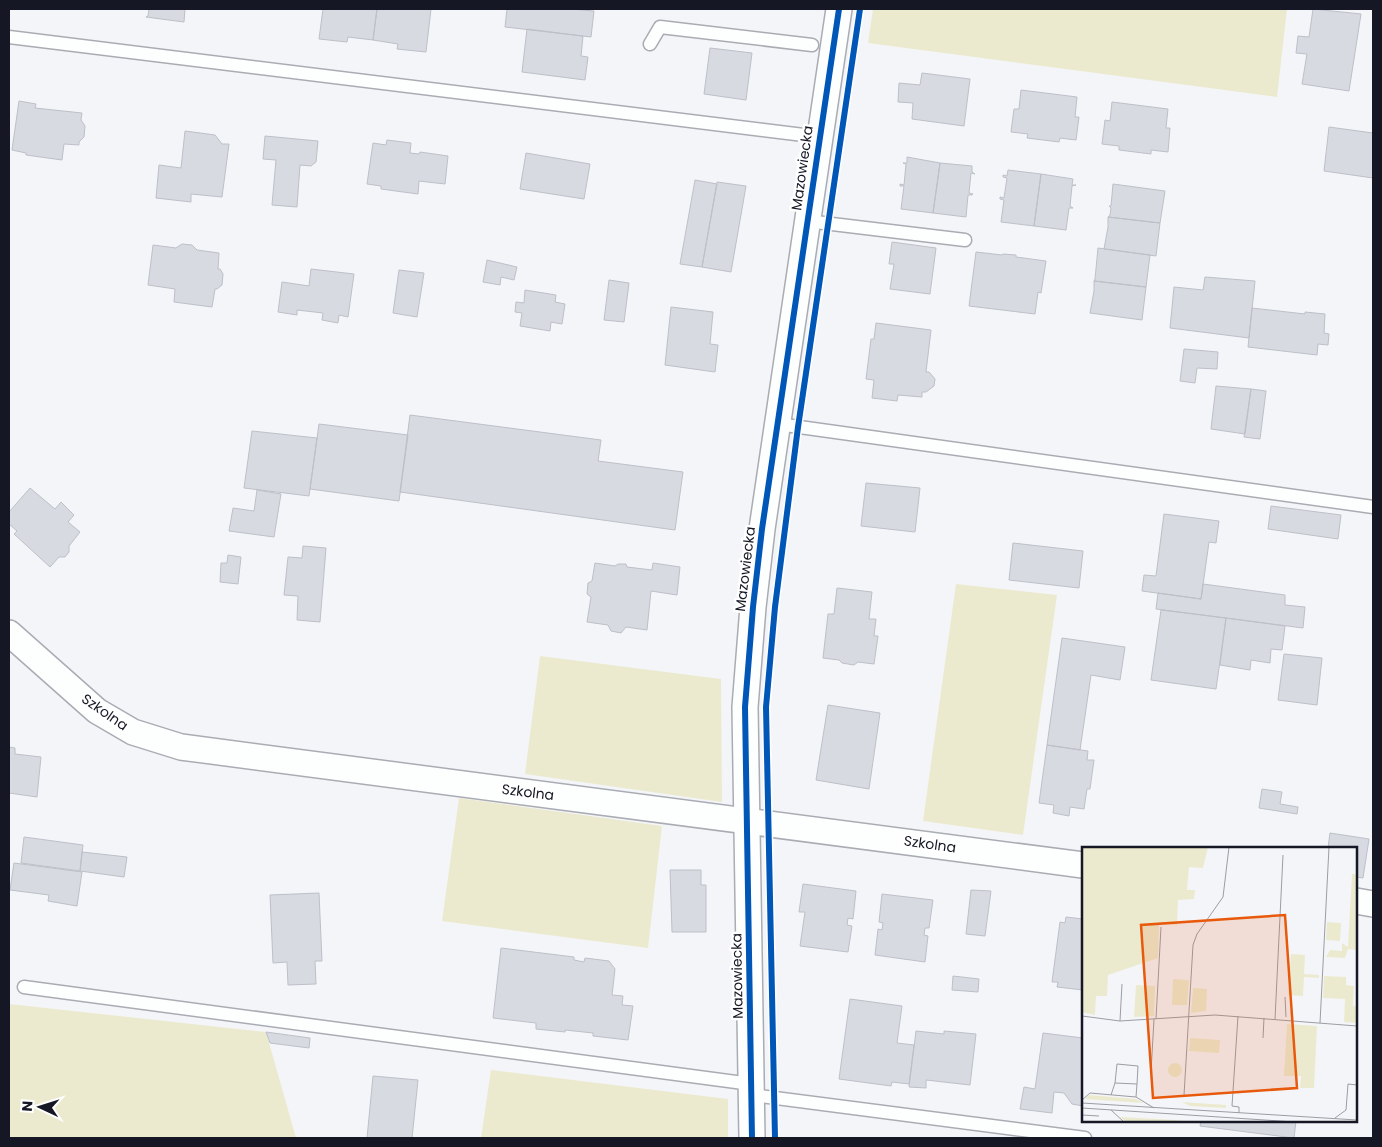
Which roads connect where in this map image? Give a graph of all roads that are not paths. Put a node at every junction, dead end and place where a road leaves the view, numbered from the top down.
1 (839, 9) edge
2 (9, 37) edge
3 (650, 44) dead end
4 (812, 44) dead end
5 (820, 137) junction
6 (807, 221) junction
7 (965, 240) dead end
8 (778, 424) junction
9 (1373, 507) edge
10 (9, 633) edge
11 (746, 820) junction
12 (1082, 865) edge
13 (1357, 901) edge
14 (1373, 904) edge
15 (24, 987) dead end
16 (752, 1090) junction
17 (752, 1138) edge
18 (1085, 1138) edge

1 - 5 street, Mazowiecka
2 - 5 lane
3 - 4 lane
5 - 6 street, Mazowiecka
6 - 7 lane
6 - 8 street, Mazowiecka
8 - 9 lane
8 - 11 street, Mazowiecka
10 - 11 street, Szkolna
11 - 12 street, Szkolna
11 - 16 street, Mazowiecka
13 - 14 street
15 - 16 lane
16 - 17 street, Mazowiecka
16 - 18 lane

